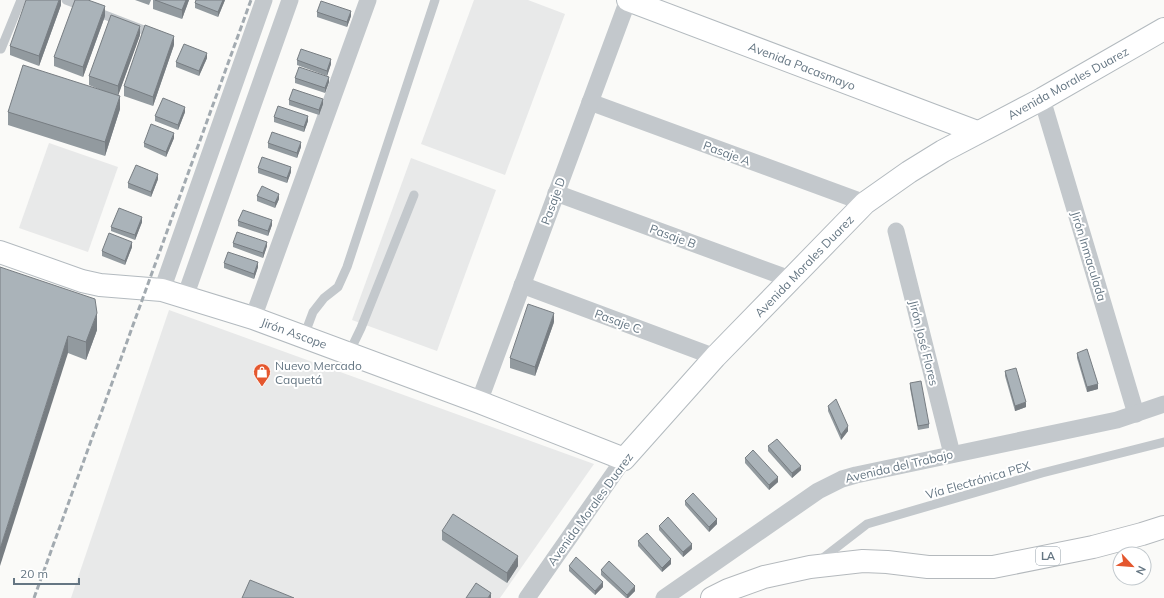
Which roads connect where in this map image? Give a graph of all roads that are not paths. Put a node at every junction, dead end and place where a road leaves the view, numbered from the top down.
1 (21, 0) edge
2 (66, 0) edge
3 (264, 0) edge
4 (290, 0) edge
5 (368, 0) edge
6 (435, 0) edge
7 (628, 0) edge
8 (1164, 29) edge
9 (159, 36) edge
10 (1, 49) dead end
11 (1042, 99) junction
12 (590, 102) junction
13 (977, 132) junction
14 (556, 194) junction
15 (414, 195) dead end
16 (865, 204) junction
17 (896, 231) dead end
18 (0, 252) edge
19 (790, 280) junction
20 (522, 286) junction
21 (162, 290) junction
22 (185, 296) junction
23 (253, 318) junction
24 (304, 336) junction
25 (349, 353) junction
26 (715, 357) junction
27 (479, 402) junction
28 (1164, 404) edge
29 (1136, 414) junction
30 (1164, 442) edge
31 (952, 454) junction
32 (624, 459) junction
33 (1164, 527) edge
34 (810, 567) junction
35 (527, 598) edge
36 (664, 598) edge
37 (712, 598) edge

1 - 10 lane
2 - 9 lane
3 - 21 street
4 - 22 street
5 - 23 street
6 - 24 lane
7 - 12 street, Pasaje D
7 - 13 main road, Avenida Pacasmayo
8 - 11 main road, Avenida Morales Duarez
11 - 13 main road, Avenida Morales Duarez
11 - 29 street, Jirón Inmaculada
12 - 14 street, Pasaje D
12 - 16 street, Pasaje A
13 - 16 main road, Avenida Morales Duarez
14 - 19 street, Pasaje B
14 - 20 street, Pasaje D
15 - 25 lane
16 - 19 main road, Avenida Morales Duarez
17 - 31 street, Jirón José Flores
18 - 21 main road, Jirón Ascope
19 - 26 main road, Avenida Morales Duarez
20 - 26 street, Pasaje C
20 - 27 street, Pasaje D
21 - 22 main road, Jirón Ascope
22 - 23 main road, Jirón Ascope
23 - 24 main road, Jirón Ascope
24 - 25 main road, Jirón Ascope
25 - 27 main road, Jirón Ascope
26 - 32 main road, Avenida Morales Duarez
27 - 32 main road, Jirón Ascope
28 - 29 street, Avenida del Trabajo
29 - 31 street, Avenida del Trabajo
30 - 34 lane, Vía Electrónica PEX
31 - 36 street, Avenida del Trabajo
32 - 35 street, Avenida Morales Duarez
33 - 34 main road, LA
34 - 37 main road, LA

